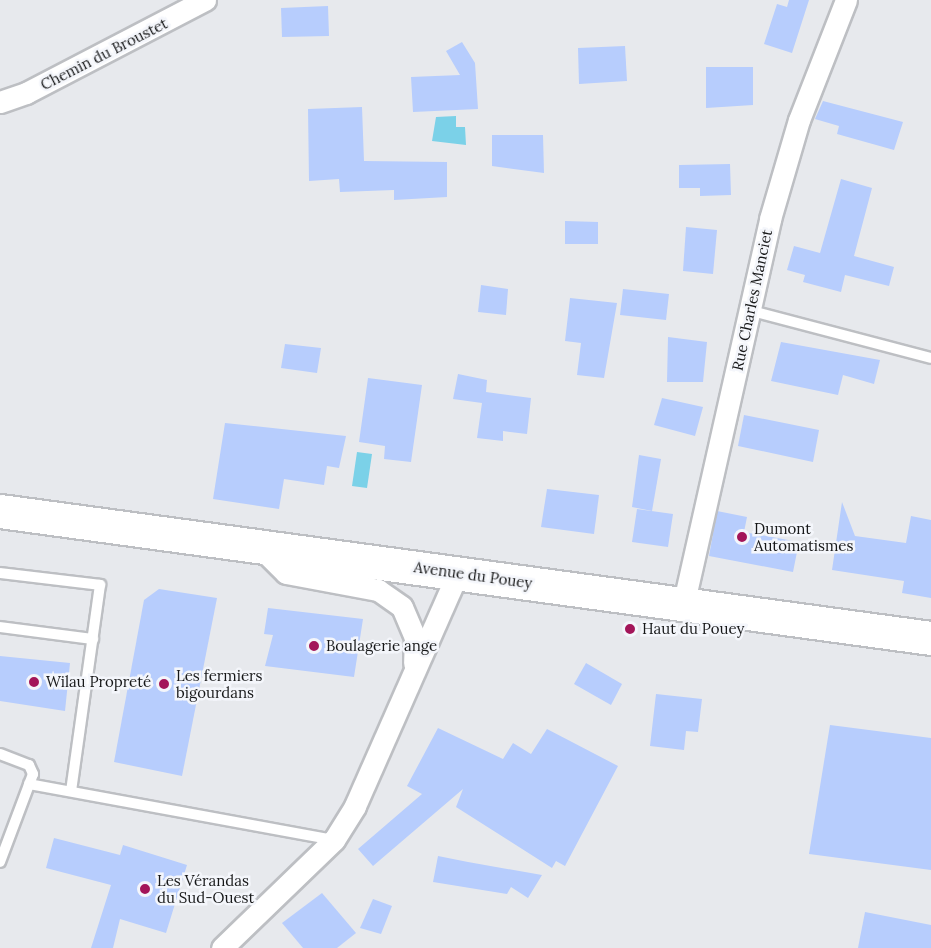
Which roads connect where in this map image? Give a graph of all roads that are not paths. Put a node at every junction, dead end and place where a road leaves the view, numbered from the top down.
1 (205, 0) edge
2 (846, 0) edge
3 (0, 102) edge
4 (752, 310) junction
5 (931, 358) edge
6 (8, 512) edge
7 (258, 545) junction
8 (458, 572) junction
9 (0, 573) edge
10 (683, 606) junction
11 (0, 627) edge
12 (931, 638) edge
13 (93, 639) junction
14 (414, 671) junction
15 (0, 754) edge
16 (29, 784) junction
17 (71, 791) junction
18 (334, 840) junction
19 (0, 862) edge
20 (222, 948) edge

1 - 3 street, Chemin du Broustet
2 - 4 street, Rue Charles Manciet
4 - 5 lane
4 - 10 street, Rue Charles Manciet
6 - 7 main road, Avenue du Pouey
7 - 8 main road, Avenue du Pouey
7 - 14 street
8 - 10 main road, Avenue du Pouey
8 - 14 street
9 - 13 lane
10 - 12 main road, Avenue du Pouey
11 - 13 lane
13 - 17 lane
14 - 18 street
15 - 16 lane
16 - 17 lane
16 - 19 lane
17 - 18 lane
18 - 20 street

